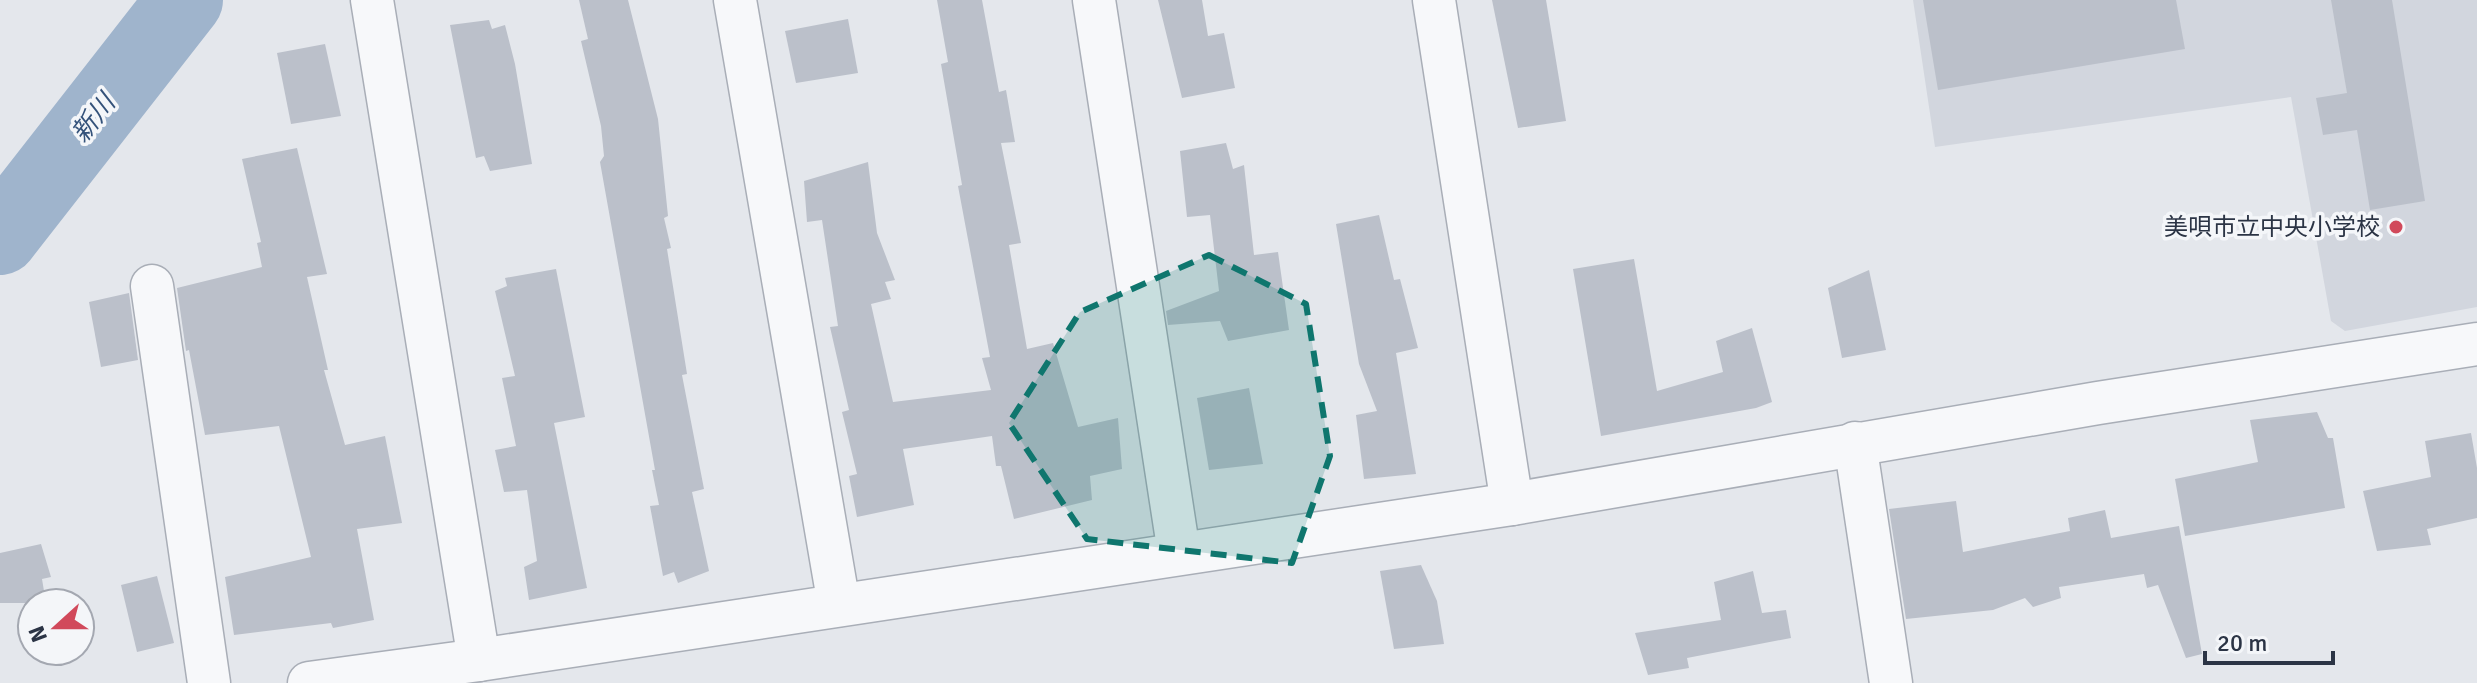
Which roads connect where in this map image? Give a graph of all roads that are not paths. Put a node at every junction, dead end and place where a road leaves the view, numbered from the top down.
1 (372, 0) edge
2 (735, 0) edge
3 (1094, 0) edge
4 (1434, 0) edge
5 (152, 286) dead end
6 (2477, 344) edge
7 (1855, 443) junction
8 (1512, 504) junction
9 (1179, 553) junction
10 (839, 605) junction
11 (479, 660) junction
12 (209, 683) edge
13 (309, 683) edge
14 (1891, 683) edge

1 - 11 street
2 - 10 street
3 - 9 street
4 - 8 street
5 - 12 street
6 - 7 street
7 - 8 street
7 - 14 street
8 - 9 street
9 - 10 street
10 - 11 street
11 - 13 street

